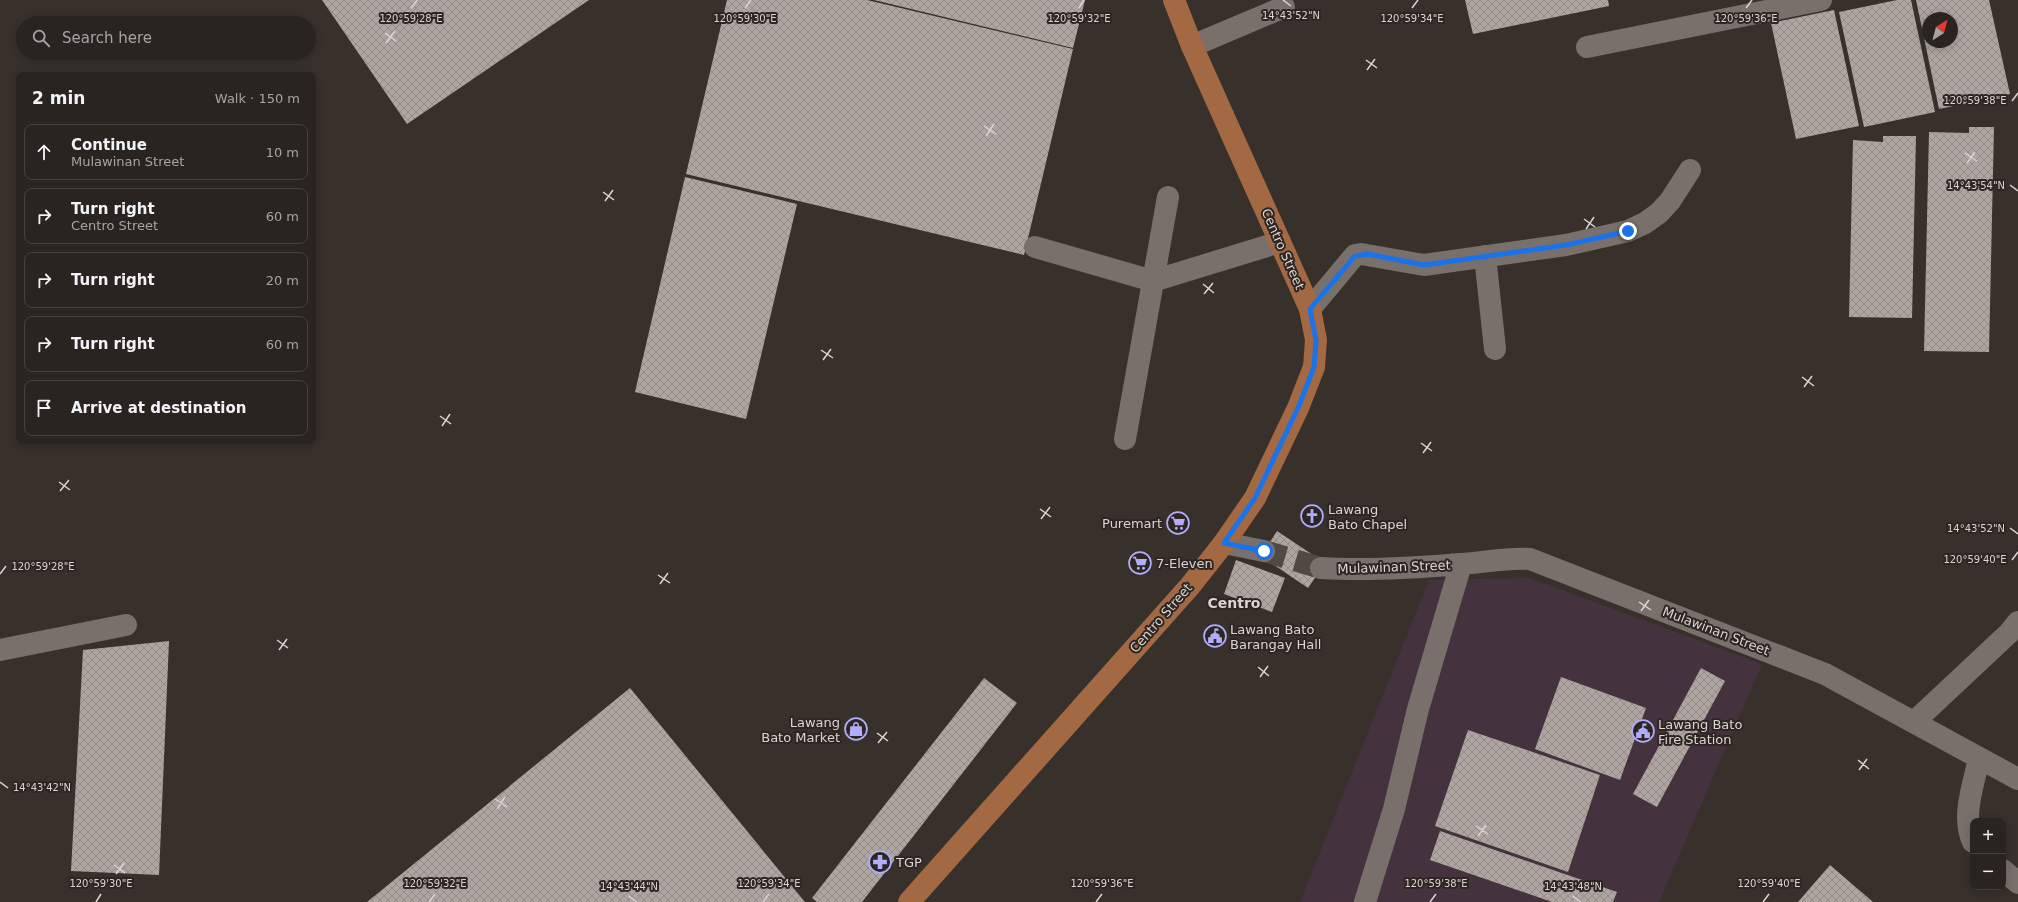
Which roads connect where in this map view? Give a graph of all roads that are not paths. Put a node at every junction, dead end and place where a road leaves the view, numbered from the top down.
1 (1174, 0) edge
2 (1821, 0) edge
3 (1284, 7) dead end
4 (1192, 46) junction
5 (1587, 47) dead end
6 (1690, 170) dead end
7 (1168, 197) dead end
8 (1280, 242) junction
9 (1036, 247) dead end
10 (1485, 256) junction
11 (1153, 281) junction
12 (1310, 309) junction
13 (1495, 349) dead end
14 (1125, 439) dead end
15 (1224, 543) junction
16 (1264, 551) tunnel mouth
17 (1461, 564) junction
18 (1321, 568) tunnel mouth
19 (2018, 622) edge
20 (126, 625) dead end
21 (0, 650) edge
22 (1914, 722) junction
23 (1979, 758) junction
24 (2018, 779) edge
25 (1970, 831) edge
26 (2006, 873) edge
27 (2018, 883) edge
28 (909, 902) edge
29 (1365, 902) edge

1 - 4 main road, Centro Street
2 - 5 street
3 - 4 street
4 - 8 main road, Centro Street
6 - 10 street
7 - 11 street
8 - 11 street
8 - 12 main road, Centro Street
9 - 11 street
10 - 12 street
10 - 13 street
11 - 14 street
12 - 15 main road, Centro Street
15 - 16 street
15 - 28 main road, Centro Street
17 - 18 street, Mulawinan Street
17 - 22 street, Mulawinan Street
17 - 29 street
19 - 22 street
20 - 21 street
22 - 23 street, Mulawinan Street
23 - 24 street, Mulawinan Street
23 - 25 street
26 - 27 street

